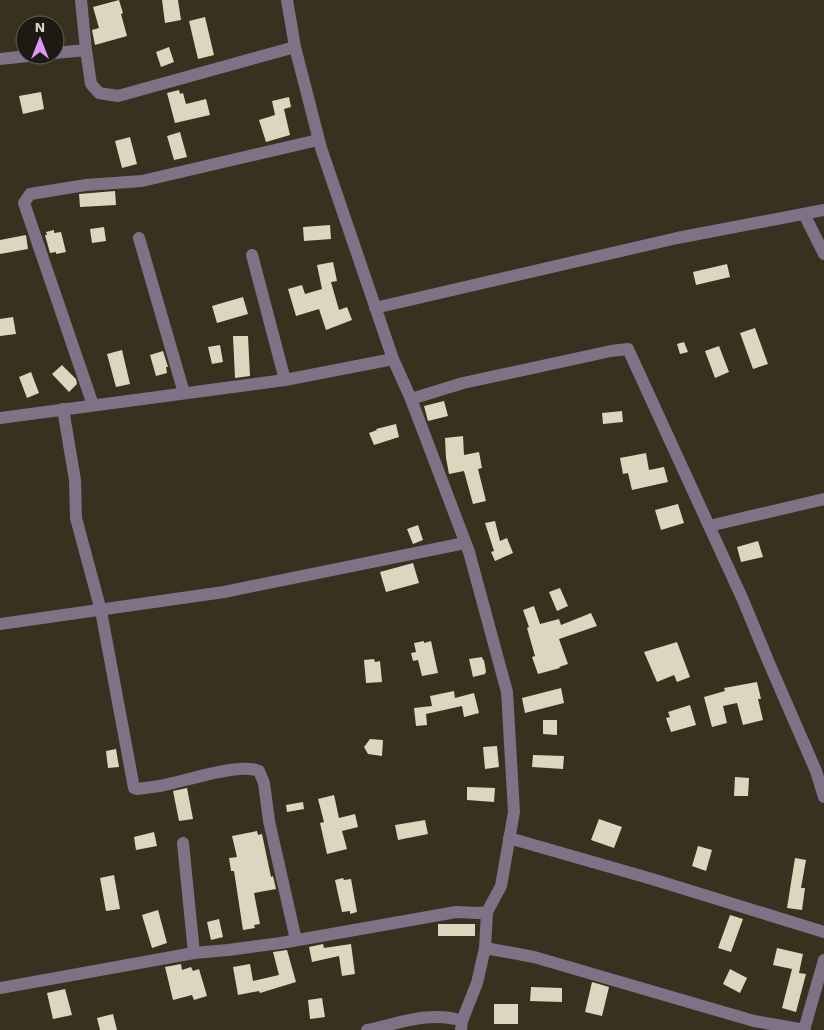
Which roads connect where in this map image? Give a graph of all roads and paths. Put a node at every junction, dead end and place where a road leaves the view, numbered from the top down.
1 (81, 0) edge
2 (288, 0) edge
3 (295, 47) junction
4 (86, 50) junction
5 (65, 52) edge
6 (15, 57) edge
7 (0, 59) edge
8 (318, 140) junction
9 (824, 210) edge
10 (804, 214) junction
11 (139, 238) dead end
12 (824, 254) edge
13 (252, 255) dead end
14 (375, 308) junction
15 (393, 359) junction
16 (285, 380) junction
17 (184, 393) junction
18 (411, 399) junction
19 (93, 405) junction
20 (63, 409) junction
21 (0, 417) edge
22 (824, 499) edge
23 (709, 526) junction
24 (465, 543) junction
25 (101, 610) junction
26 (0, 624) edge
27 (824, 796) edge
28 (509, 838) junction
29 (182, 843) dead end
30 (487, 912) junction
31 (824, 932) edge
32 (296, 940) junction
33 (485, 948) junction
34 (194, 953) junction
35 (824, 960) edge
36 (821, 984) edge
37 (0, 988) edge
38 (461, 1026) edge
39 (367, 1030) edge
40 (805, 1030) edge

1 - 4 street
2 - 3 street
3 - 4 street
3 - 8 street
4 - 5 street
6 - 7 street
8 - 14 street
8 - 19 street
9 - 10 street
10 - 12 street
10 - 14 street
11 - 17 street
13 - 16 street
14 - 15 street
15 - 16 street
15 - 18 street
16 - 17 street
17 - 19 street
18 - 23 street
18 - 24 street
19 - 20 street
20 - 21 street
20 - 25 street
22 - 23 street
23 - 27 street
24 - 25 street
24 - 28 street
25 - 26 street
25 - 32 street
28 - 30 street
28 - 31 street
29 - 34 street
30 - 32 street
30 - 33 street
32 - 34 street
33 - 38 street
33 - 40 street
34 - 37 street
35 - 36 street
36 - 40 street
38 - 39 street

